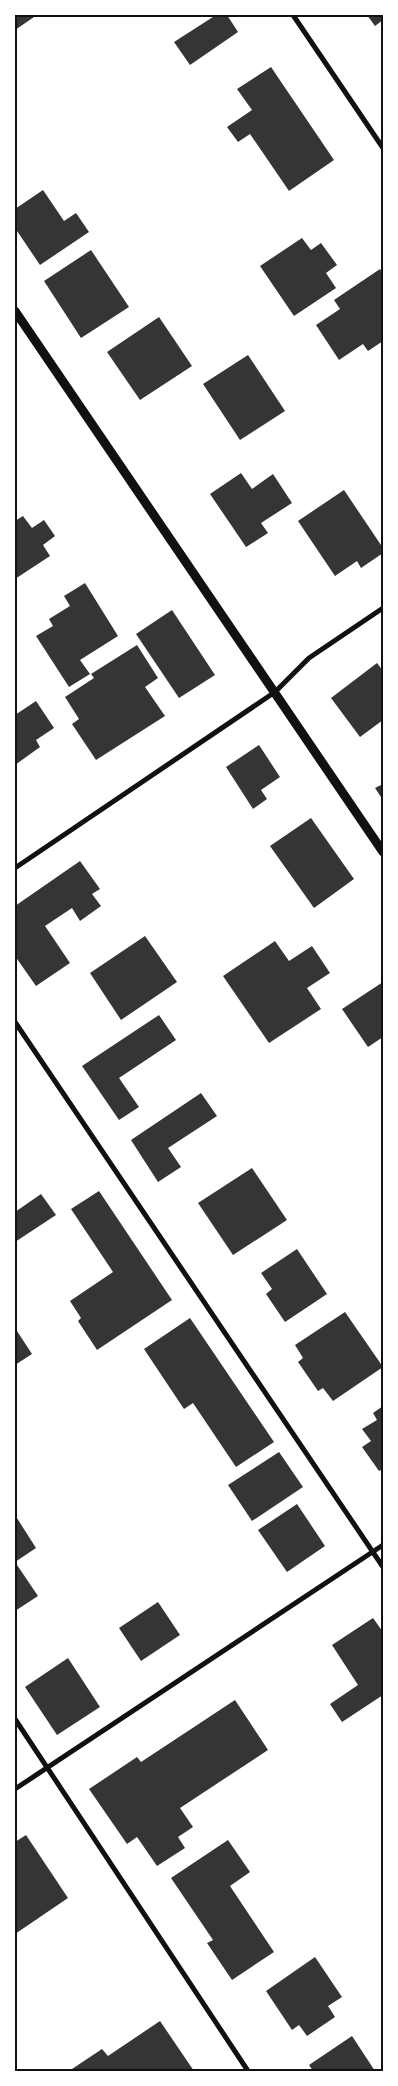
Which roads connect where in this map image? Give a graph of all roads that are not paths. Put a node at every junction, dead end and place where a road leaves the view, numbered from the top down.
1 (293, 15) edge
2 (383, 148) edge
3 (15, 311) edge
4 (383, 608) edge
5 (275, 692) junction
6 (383, 852) edge
7 (15, 868) edge
8 (15, 1022) edge
9 (383, 1545) edge
10 (373, 1552) junction
11 (383, 1567) edge
12 (15, 1719) edge
13 (48, 1767) junction
14 (15, 1789) edge
15 (248, 2071) edge

1 - 2 street
3 - 5 street
4 - 5 street
5 - 6 street
5 - 7 street
8 - 10 street
9 - 10 street
10 - 11 street
10 - 13 street
12 - 13 street
13 - 14 street
13 - 15 street

